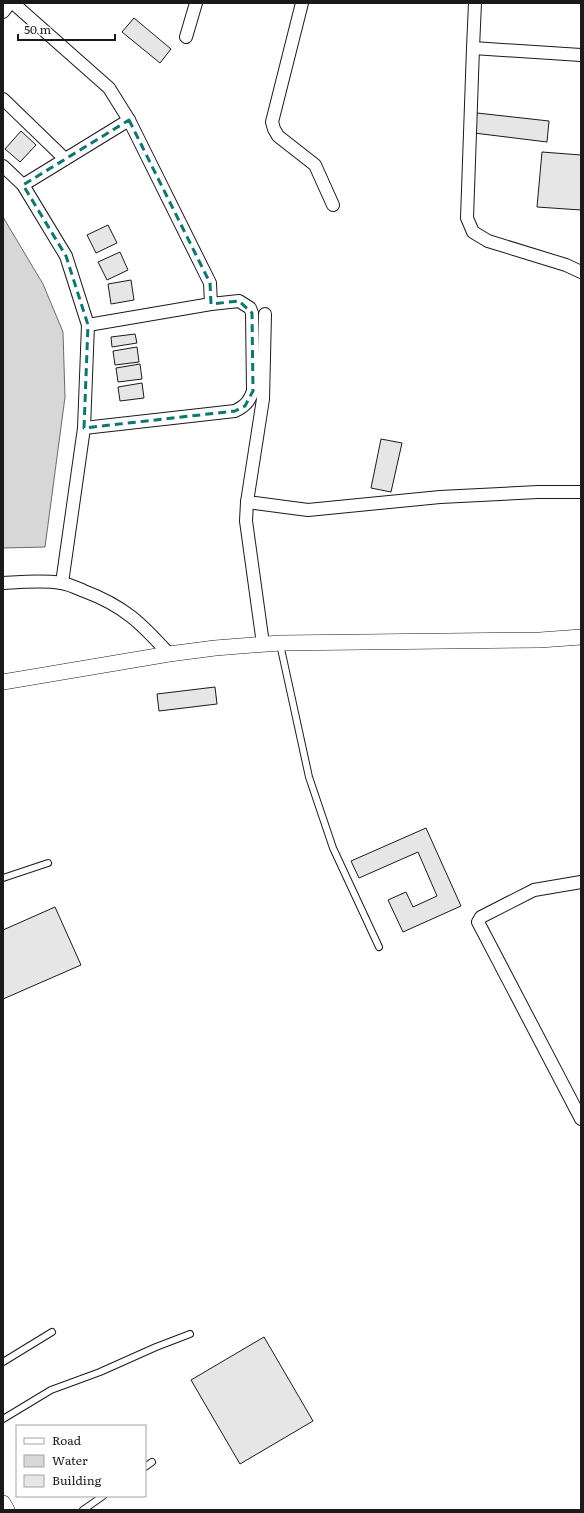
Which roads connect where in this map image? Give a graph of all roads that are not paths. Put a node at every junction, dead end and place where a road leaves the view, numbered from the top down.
1 (12, 3) edge
2 (196, 3) edge
3 (302, 3) edge
4 (475, 3) edge
5 (3, 12) edge
6 (186, 37) dead end
7 (473, 48) junction
8 (581, 55) edge
9 (3, 99) edge
10 (129, 120) junction
11 (65, 159) junction
12 (3, 166) edge
13 (23, 185) junction
14 (333, 205) dead end
15 (581, 272) edge
16 (211, 304) junction
17 (265, 314) dead end
18 (88, 325) junction
19 (84, 428) junction
20 (581, 492) edge
21 (247, 502) junction
22 (3, 583) edge
23 (62, 583) junction
24 (581, 637) edge
25 (280, 643) junction
26 (263, 644) junction
27 (168, 654) junction
28 (3, 682) edge
29 (48, 863) dead end
30 (3, 878) edge
31 (581, 882) edge
32 (379, 947) dead end
33 (581, 1119) edge
34 (52, 1332) dead end
35 (190, 1334) dead end
36 (3, 1362) edge
37 (3, 1419) edge
38 (152, 1462) dead end
39 (146, 1466) edge
40 (102, 1497) edge
41 (3, 1503) edge
42 (7, 1510) edge
43 (83, 1510) edge

1 - 5 street
1 - 10 street
2 - 6 street
3 - 14 street
4 - 7 street
7 - 8 street
7 - 15 street
9 - 11 street
10 - 11 street
10 - 16 street
11 - 13 street
12 - 13 street
13 - 18 street
16 - 18 street
16 - 19 street
17 - 21 street
18 - 19 street
19 - 23 street
20 - 21 street
21 - 26 street
22 - 23 street
23 - 27 street
24 - 25 street
25 - 26 street
25 - 32 lane
26 - 27 street
27 - 28 street
29 - 30 lane
31 - 33 street
34 - 36 lane
35 - 37 lane
38 - 39 lane
40 - 43 lane
41 - 42 street

